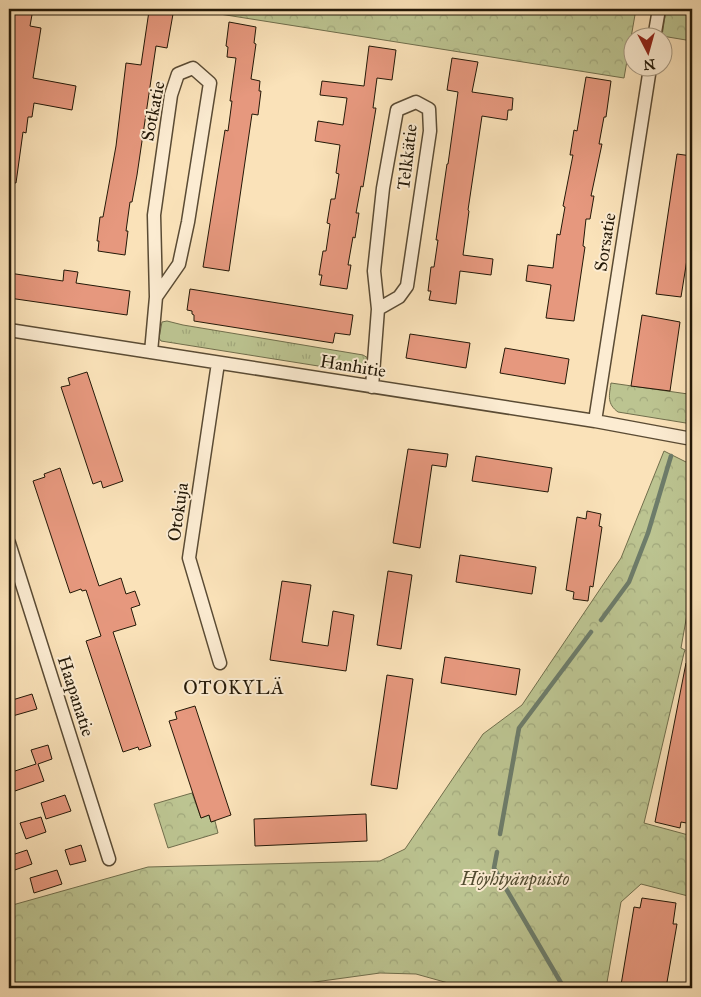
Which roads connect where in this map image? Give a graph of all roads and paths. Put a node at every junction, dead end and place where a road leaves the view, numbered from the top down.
1 (659, 9) edge
2 (656, 28) edge
3 (648, 78) edge
4 (156, 297) junction
5 (378, 309) junction
6 (9, 330) edge
7 (151, 352) junction
8 (218, 363) junction
9 (372, 387) junction
10 (595, 421) junction
11 (692, 439) edge
12 (9, 543) edge
13 (220, 663) dead end
14 (109, 859) dead end

1 - 2 street
3 - 10 street, Sorsatie
4 - 4 street, Sotkatie
4 - 7 street, Sotkatie
5 - 5 street, Telkkätie
5 - 9 street, Telkkätie
6 - 7 street, Hanhitie
7 - 8 street, Hanhitie
8 - 9 street, Hanhitie
8 - 13 street, Otokuja
9 - 10 street, Hanhitie
10 - 11 street, Hanhitie
12 - 14 street, Haapanatie

